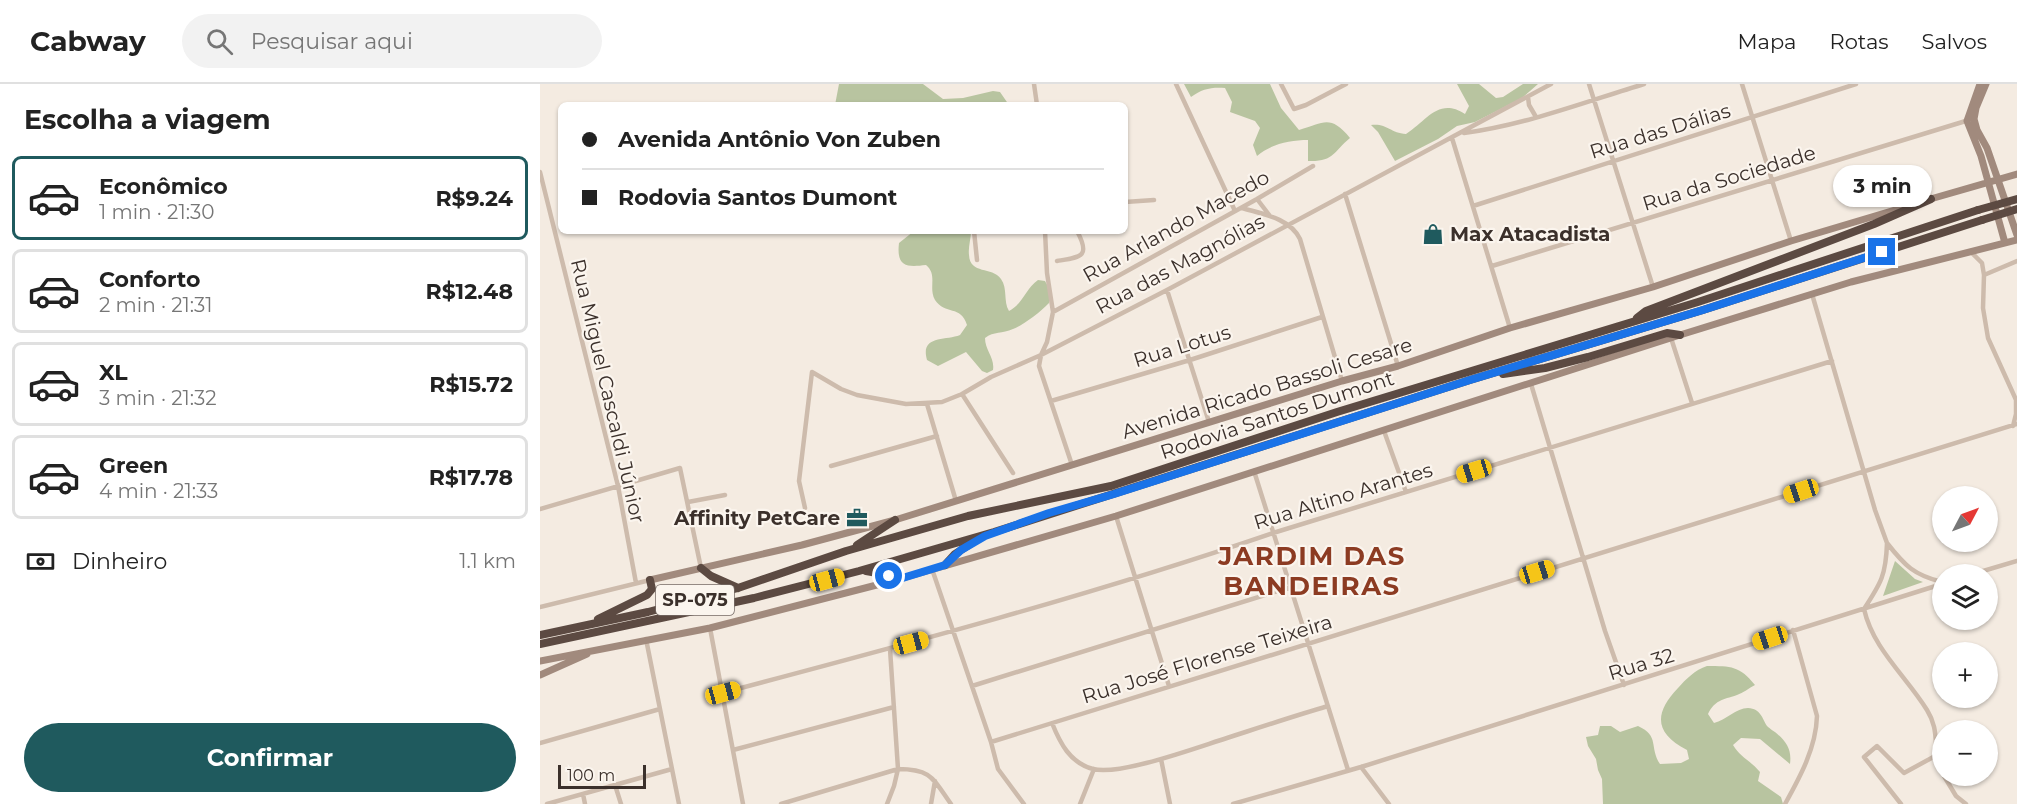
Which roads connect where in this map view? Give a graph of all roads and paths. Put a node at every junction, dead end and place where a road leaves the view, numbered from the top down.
1 (1034, 84) edge
2 (1176, 84) edge
3 (1281, 84) edge
4 (1345, 84) edge
5 (1551, 84) edge
6 (1588, 84) edge
7 (1644, 84) edge
8 (1742, 84) edge
9 (1980, 84) edge
10 (1986, 84) edge
11 (1853, 85) edge
12 (1528, 97) junction
13 (1594, 99) junction
14 (1036, 102) edge
15 (1536, 117) junction
16 (1753, 118) junction
17 (1971, 120) junction
18 (1459, 134) junction
19 (1452, 138) junction
20 (1613, 161) junction
21 (1313, 166) dead end
22 (540, 172) edge
23 (2017, 174) edge
24 (1772, 180) junction
25 (1998, 180) junction
26 (1988, 183) junction
27 (1345, 194) junction
28 (1257, 199) junction
29 (1930, 199) junction
30 (2017, 199) edge
31 (1154, 200) dead end
32 (1128, 202) edge
33 (1473, 206) junction
34 (1241, 208) junction
35 (2017, 209) edge
36 (1235, 211) junction
37 (1270, 216) junction
38 (1287, 224) junction
39 (1634, 224) junction
40 (974, 234) edge
41 (1045, 234) edge
42 (1078, 234) edge
43 (2017, 235) edge
44 (2017, 240) edge
45 (1791, 241) junction
46 (2005, 243) junction
47 (1971, 252) junction
48 (977, 260) dead end
49 (1057, 261) dead end
50 (2017, 261) edge
51 (1492, 266) junction
52 (1984, 274) junction
53 (1653, 287) junction
54 (1167, 290) junction
55 (1812, 294) junction
56 (1053, 312) junction
57 (1322, 317) junction
58 (1634, 321) junction
59 (1510, 328) junction
60 (1680, 335) junction
61 (1671, 338) junction
62 (1041, 355) junction
63 (1190, 360) junction
64 (1832, 361) junction
65 (1398, 366) junction
66 (1470, 380) junction
67 (1342, 381) junction
68 (1532, 384) junction
69 (962, 394) junction
70 (1051, 401) junction
71 (2016, 401) edge
72 (1692, 403) junction
73 (927, 404) junction
74 (1209, 422) junction
75 (2015, 425) edge
76 (1384, 431) junction
77 (936, 436) junction
78 (1550, 448) junction
79 (1072, 465) junction
80 (831, 466) dead end
81 (1865, 470) junction
82 (1254, 471) junction
83 (1013, 473) dead end
84 (618, 486) junction
85 (1406, 492) junction
86 (725, 495) dead end
87 (956, 501) junction
88 (688, 502) junction
89 (805, 508) dead end
90 (540, 509) edge
91 (1116, 516) junction
92 (895, 520) junction
93 (994, 532) junction
94 (1274, 533) junction
95 (1887, 543) junction
96 (846, 551) junction
97 (1583, 557) junction
98 (2017, 561) edge
99 (945, 565) junction
100 (701, 567) junction
101 (1998, 567) edge
102 (932, 568) junction
103 (860, 572) junction
104 (1134, 578) junction
105 (650, 580) junction
106 (896, 580) junction
107 (1932, 580) edge
108 (636, 583) junction
109 (1932, 586) edge
110 (1291, 587) junction
111 (738, 588) junction
112 (540, 607) edge
113 (1864, 609) junction
114 (587, 625) junction
115 (710, 628) junction
116 (1793, 630) junction
117 (954, 631) junction
118 (1152, 632) junction
119 (540, 635) edge
120 (646, 639) junction
121 (1308, 643) junction
122 (540, 644) edge
123 (597, 649) junction
124 (890, 649) junction
125 (540, 661) edge
126 (540, 675) edge
127 (1624, 685) junction
128 (972, 686) junction
129 (1169, 686) junction
130 (723, 693) junction
131 (1328, 706) junction
132 (894, 707) junction
133 (660, 709) junction
134 (1932, 721) edge
135 (1052, 723) junction
136 (991, 742) junction
137 (540, 743) edge
138 (733, 750) junction
139 (1932, 758) edge
140 (1161, 759) junction
141 (1361, 766) junction
142 (672, 769) junction
143 (897, 769) junction
144 (1094, 769) junction
145 (1348, 770) junction
146 (935, 781) junction
147 (615, 785) junction
148 (1950, 786) edge
149 (583, 794) junction
150 (547, 804) edge
151 (585, 804) edge
152 (621, 804) edge
153 (679, 804) edge
154 (743, 804) edge
155 (781, 804) edge
156 (887, 804) edge
157 (931, 804) edge
158 (951, 804) edge
159 (1024, 804) edge
160 (1080, 804) edge
161 (1170, 804) edge
162 (1233, 804) edge
163 (1389, 804) edge
164 (1785, 804) edge
165 (1901, 804) edge
166 (1966, 804) edge

1 - 14 street
2 - 36 street
3 - 4 street
5 - 12 street, Rua das Magnólias
6 - 13 street
7 - 13 street
8 - 16 street
9 - 17 street
10 - 17 street
11 - 16 street, Rua das Dálias
12 - 15 street
12 - 18 street, Rua das Magnólias
13 - 15 street
13 - 20 street
15 - 18 street
16 - 20 street, Rua das Dálias
16 - 24 street
17 - 24 street, Rua da Sociedade
17 - 25 street
17 - 26 street
18 - 19 street, Rua das Magnólias
19 - 27 street, Rua das Magnólias
19 - 33 street
20 - 33 street, Rua das Dálias
20 - 39 street
21 - 28 street, Rua Arlando Macedo
22 - 84 street, Rua Miguel Cascaldi Júnior
23 - 25 street, Avenida Ricado Bassoli Cesare
24 - 39 street, Rua da Sociedade
24 - 45 street
25 - 26 street, Avenida Ricado Bassoli Cesare
25 - 43 street
26 - 29 street, Avenida Ricado Bassoli Cesare
26 - 46 street
27 - 38 street, Rua das Magnólias
27 - 65 street
28 - 34 street, Rua Arlando Macedo
28 - 37 street
29 - 45 street, Avenida Ricado Bassoli Cesare
29 - 58 highway
30 - 58 highway, Rodovia Santos Dumont / SP-075, bridge
31 - 32 street
33 - 51 street
34 - 36 street, Rua Arlando Macedo
34 - 37 street
35 - 66 highway, Rodovia Santos Dumont / SP-075, bridge
36 - 56 street, Rua Arlando Macedo
37 - 38 street
38 - 54 street, Rua das Magnólias
38 - 57 street
39 - 51 street, Rua da Sociedade
39 - 53 street
40 - 48 street
41 - 56 street
42 - 49 street
44 - 46 street
45 - 53 street, Avenida Ricado Bassoli Cesare
46 - 47 street
47 - 52 street
47 - 55 street
50 - 52 street
51 - 59 street
52 - 71 street
53 - 59 street, Avenida Ricado Bassoli Cesare
54 - 62 street, Rua das Magnólias
54 - 63 street
55 - 60 street
55 - 64 street
56 - 62 street
57 - 63 street, Rua Lotus
57 - 67 street
58 - 96 highway, Rodovia Santos Dumont / SP-075
59 - 65 street, Avenida Ricado Bassoli Cesare
60 - 61 street
60 - 66 highway
61 - 68 street
61 - 72 street
62 - 69 street, Rua das Magnólias
62 - 70 street
63 - 70 street, Rua Lotus
63 - 74 street
64 - 72 street, Rua Altino Arantes
64 - 81 street
65 - 67 street, Avenida Ricado Bassoli Cesare
66 - 93 highway, Rodovia Santos Dumont / SP-075
67 - 74 street, Avenida Ricado Bassoli Cesare
68 - 76 street
68 - 78 street
69 - 73 street, Rua das Magnólias
69 - 83 street
70 - 79 street
71 - 75 street
72 - 78 street, Rua Altino Arantes
73 - 77 street
73 - 89 street, Rua das Magnólias
74 - 79 street, Avenida Ricado Bassoli Cesare
75 - 81 street, Rua José Florense Teixeira
76 - 82 street
76 - 85 street
77 - 80 street
77 - 87 street
78 - 85 street, Rua Altino Arantes
78 - 97 street
79 - 87 street, Avenida Ricado Bassoli Cesare
81 - 95 street
81 - 97 street, Rua José Florense Teixeira
82 - 91 street
82 - 94 street
84 - 88 street
84 - 90 street
84 - 108 street, Rua Miguel Cascaldi Júnior
85 - 94 street, Rua Altino Arantes
86 - 88 street
87 - 92 street, Avenida Ricado Bassoli Cesare
88 - 100 street
91 - 99 street
91 - 104 street
92 - 96 highway
92 - 100 street, Avenida Ricado Bassoli Cesare
93 - 99 highway
93 - 103 highway, Rodovia Santos Dumont / SP-075
94 - 104 street, Rua Altino Arantes
94 - 110 street
95 - 107 street
95 - 113 street
96 - 111 highway, Rodovia Santos Dumont / SP-075
97 - 121 street, Rua José Florense Teixeira
97 - 127 street
98 - 101 street
99 - 102 street
100 - 105 street, Avenida Ricado Bassoli Cesare
100 - 111 highway
102 - 106 street
102 - 117 street
103 - 106 highway
103 - 122 highway, Rodovia Santos Dumont / SP-075
104 - 117 street, Rua Altino Arantes
104 - 118 street
105 - 108 street, Avenida Ricado Bassoli Cesare
105 - 114 highway
106 - 115 street
108 - 112 street, Avenida Ricado Bassoli Cesare
109 - 113 street, Rua 32
110 - 118 street
110 - 121 street
111 - 114 highway, Rodovia Santos Dumont / SP-075
113 - 116 street, Rua 32
113 - 134 street
114 - 119 highway, Rodovia Santos Dumont / SP-075
115 - 120 street
115 - 130 street
116 - 127 street, Rua 32
116 - 164 street
117 - 124 street, Rua Altino Arantes
117 - 128 street
118 - 128 street
118 - 129 street
120 - 123 street
120 - 133 street
121 - 129 street, Rua José Florense Teixeira
121 - 131 street
123 - 125 street
123 - 126 street
124 - 130 street, Rua Altino Arantes
124 - 132 street
127 - 141 street, Rua 32
128 - 136 street
129 - 135 street, Rua José Florense Teixeira
130 - 138 street
131 - 140 street
131 - 145 street
132 - 138 street
132 - 143 street
133 - 137 street
133 - 142 street
135 - 136 street, Rua José Florense Teixeira
135 - 144 street
136 - 159 street
138 - 154 street
139 - 165 street
140 - 144 street
140 - 161 street
141 - 145 street, Rua 32
141 - 163 street
142 - 147 street
142 - 153 street
143 - 146 street
143 - 155 street
143 - 156 street
144 - 160 street
145 - 162 street, Rua 32
146 - 157 street
146 - 158 street
147 - 149 street
147 - 152 street
148 - 166 street
149 - 150 street
149 - 151 street

